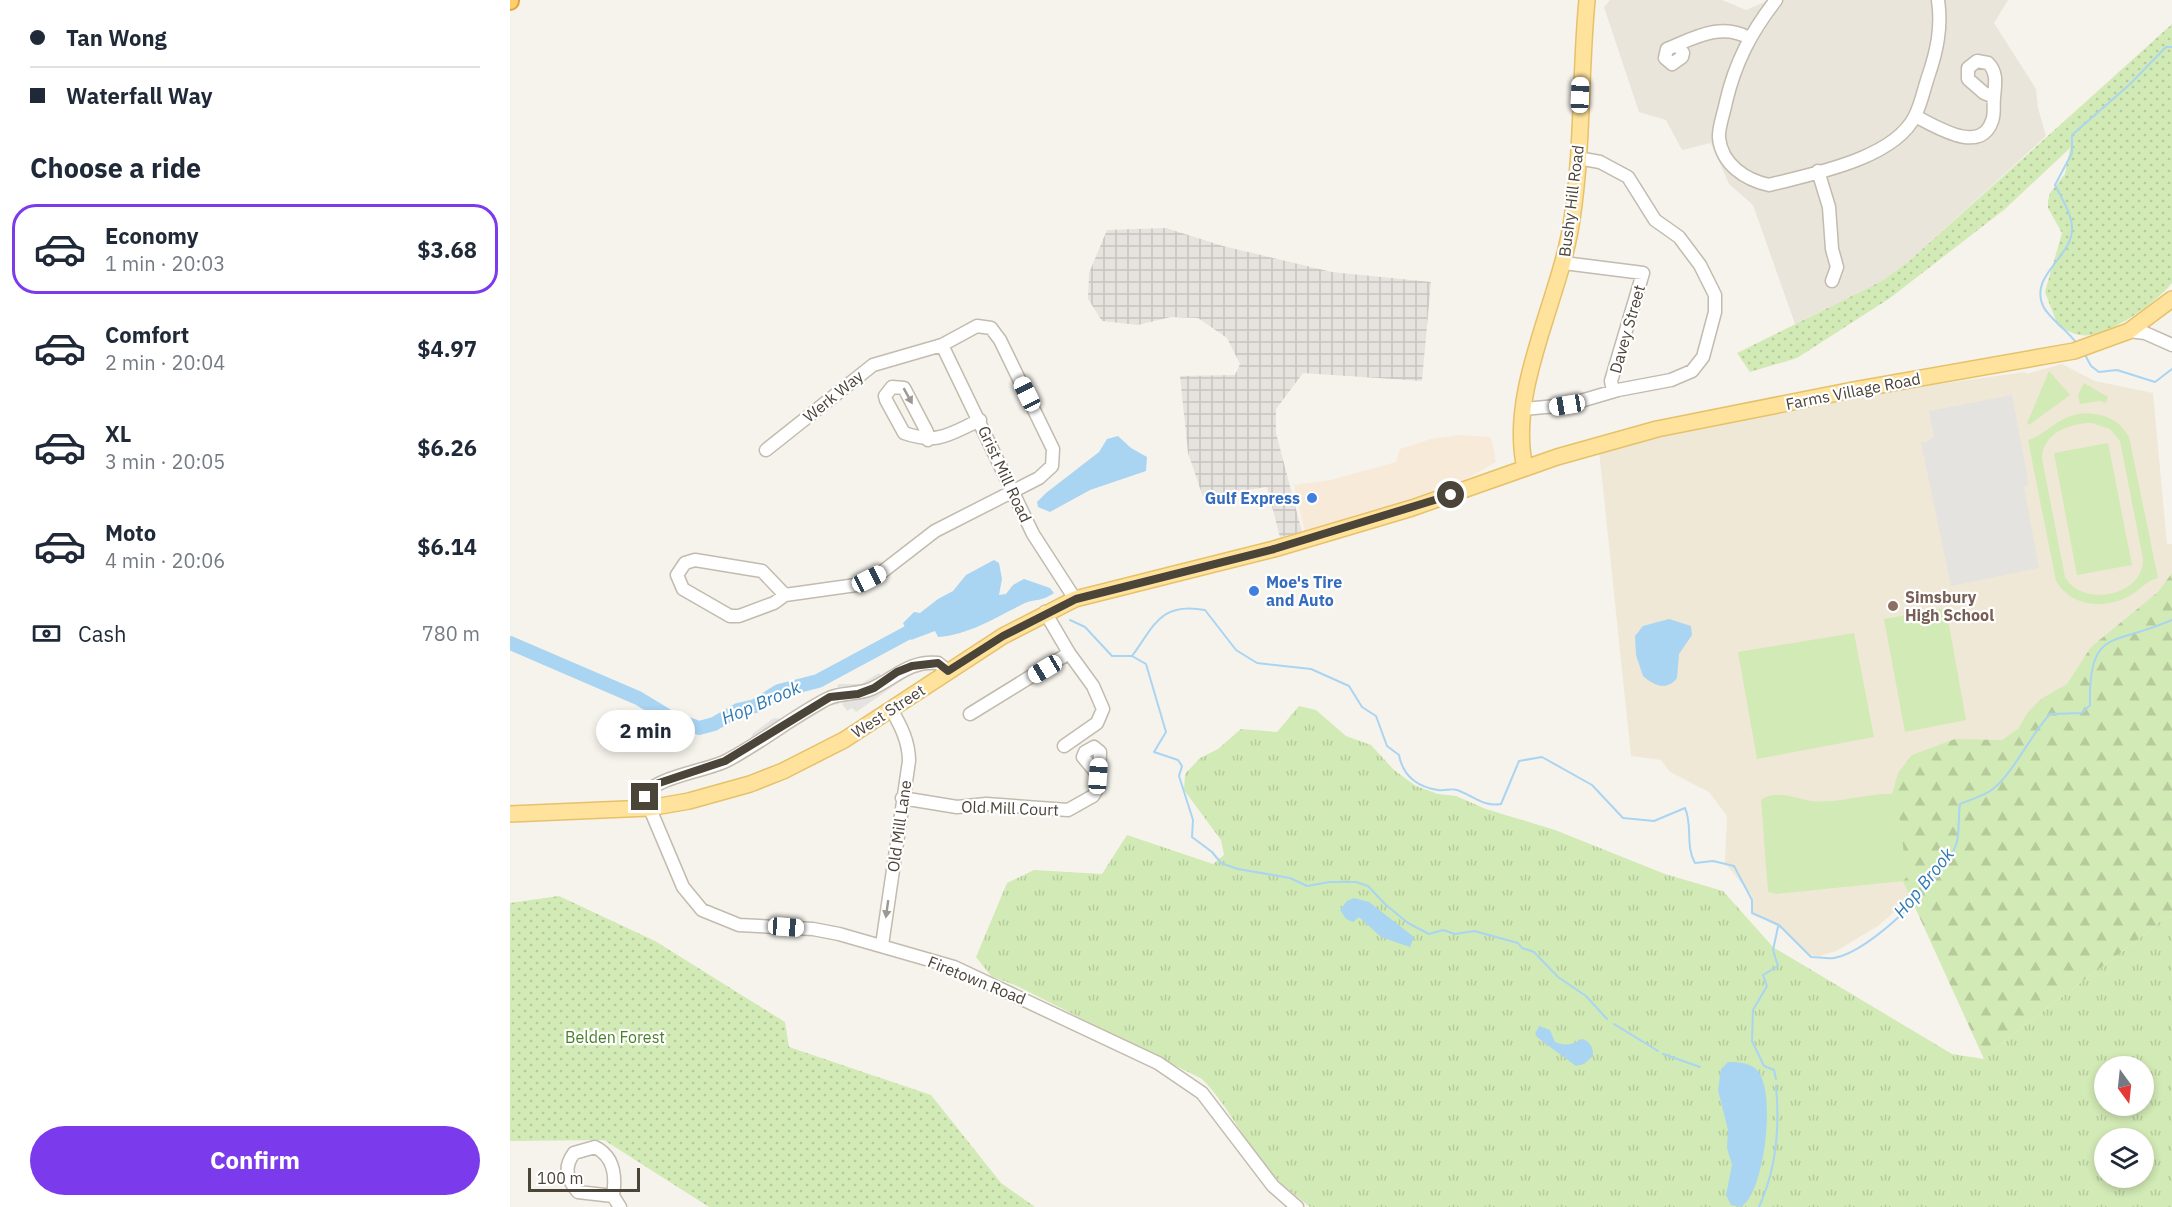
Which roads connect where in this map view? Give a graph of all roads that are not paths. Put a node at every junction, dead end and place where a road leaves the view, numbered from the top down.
1 (1587, 0) edge
2 (1776, 0) edge
3 (1938, 0) edge
4 (1749, 38) junction
5 (1678, 45) dead end
6 (1994, 97) dead end
7 (1915, 116) junction
8 (1578, 158) junction
9 (1818, 171) junction
10 (1564, 263) junction
11 (1832, 281) dead end
12 (2172, 299) edge
13 (2129, 332) junction
14 (942, 345) junction
15 (2172, 345) edge
16 (1613, 391) junction
17 (1523, 409) junction
18 (980, 420) junction
19 (928, 440) dead end
20 (766, 450) dead end
21 (1525, 468) junction
22 (1012, 492) junction
23 (785, 595) junction
24 (1076, 599) junction
25 (1046, 612) junction
26 (1069, 653) junction
27 (948, 671) junction
28 (891, 710) junction
29 (970, 714) dead end
30 (1064, 746) dead end
31 (1098, 776) dead end
32 (902, 798) junction
33 (649, 808) junction
34 (510, 814) edge
35 (882, 945) junction
36 (616, 1202) edge
37 (1297, 1207) edge

1 - 8 main road, Bushy Hill Road
2 - 4 street
3 - 7 street
4 - 5 street
4 - 9 street
6 - 7 street
7 - 9 street
8 - 10 main road, Bushy Hill Road
8 - 16 street
9 - 11 street
10 - 16 street, Davey Street
10 - 17 main road, Bushy Hill Road
12 - 13 main road, Farms Village Road
13 - 15 street
13 - 21 main road, Farms Village Road
14 - 18 street, Grist Mill Road
14 - 20 street, Werk Way
14 - 22 street, Werk Way
16 - 17 street
17 - 21 main road, Bushy Hill Road
18 - 19 street
18 - 22 street, Grist Mill Road
21 - 24 main road, West Street
22 - 23 street
22 - 24 street, Grist Mill Road
23 - 23 street
24 - 25 main road, West Street
25 - 26 street
25 - 27 main road, West Street
26 - 29 street
26 - 30 street
27 - 28 main road, West Street
27 - 33 street
28 - 32 street, Old Mill Lane
28 - 33 main road, West Street
31 - 32 street, Old Mill Court
32 -> 35 street, Old Mill Lane
33 - 34 main road, West Street
33 - 35 street, Firetown Road
35 - 37 street, Firetown Road
36 - 36 street

